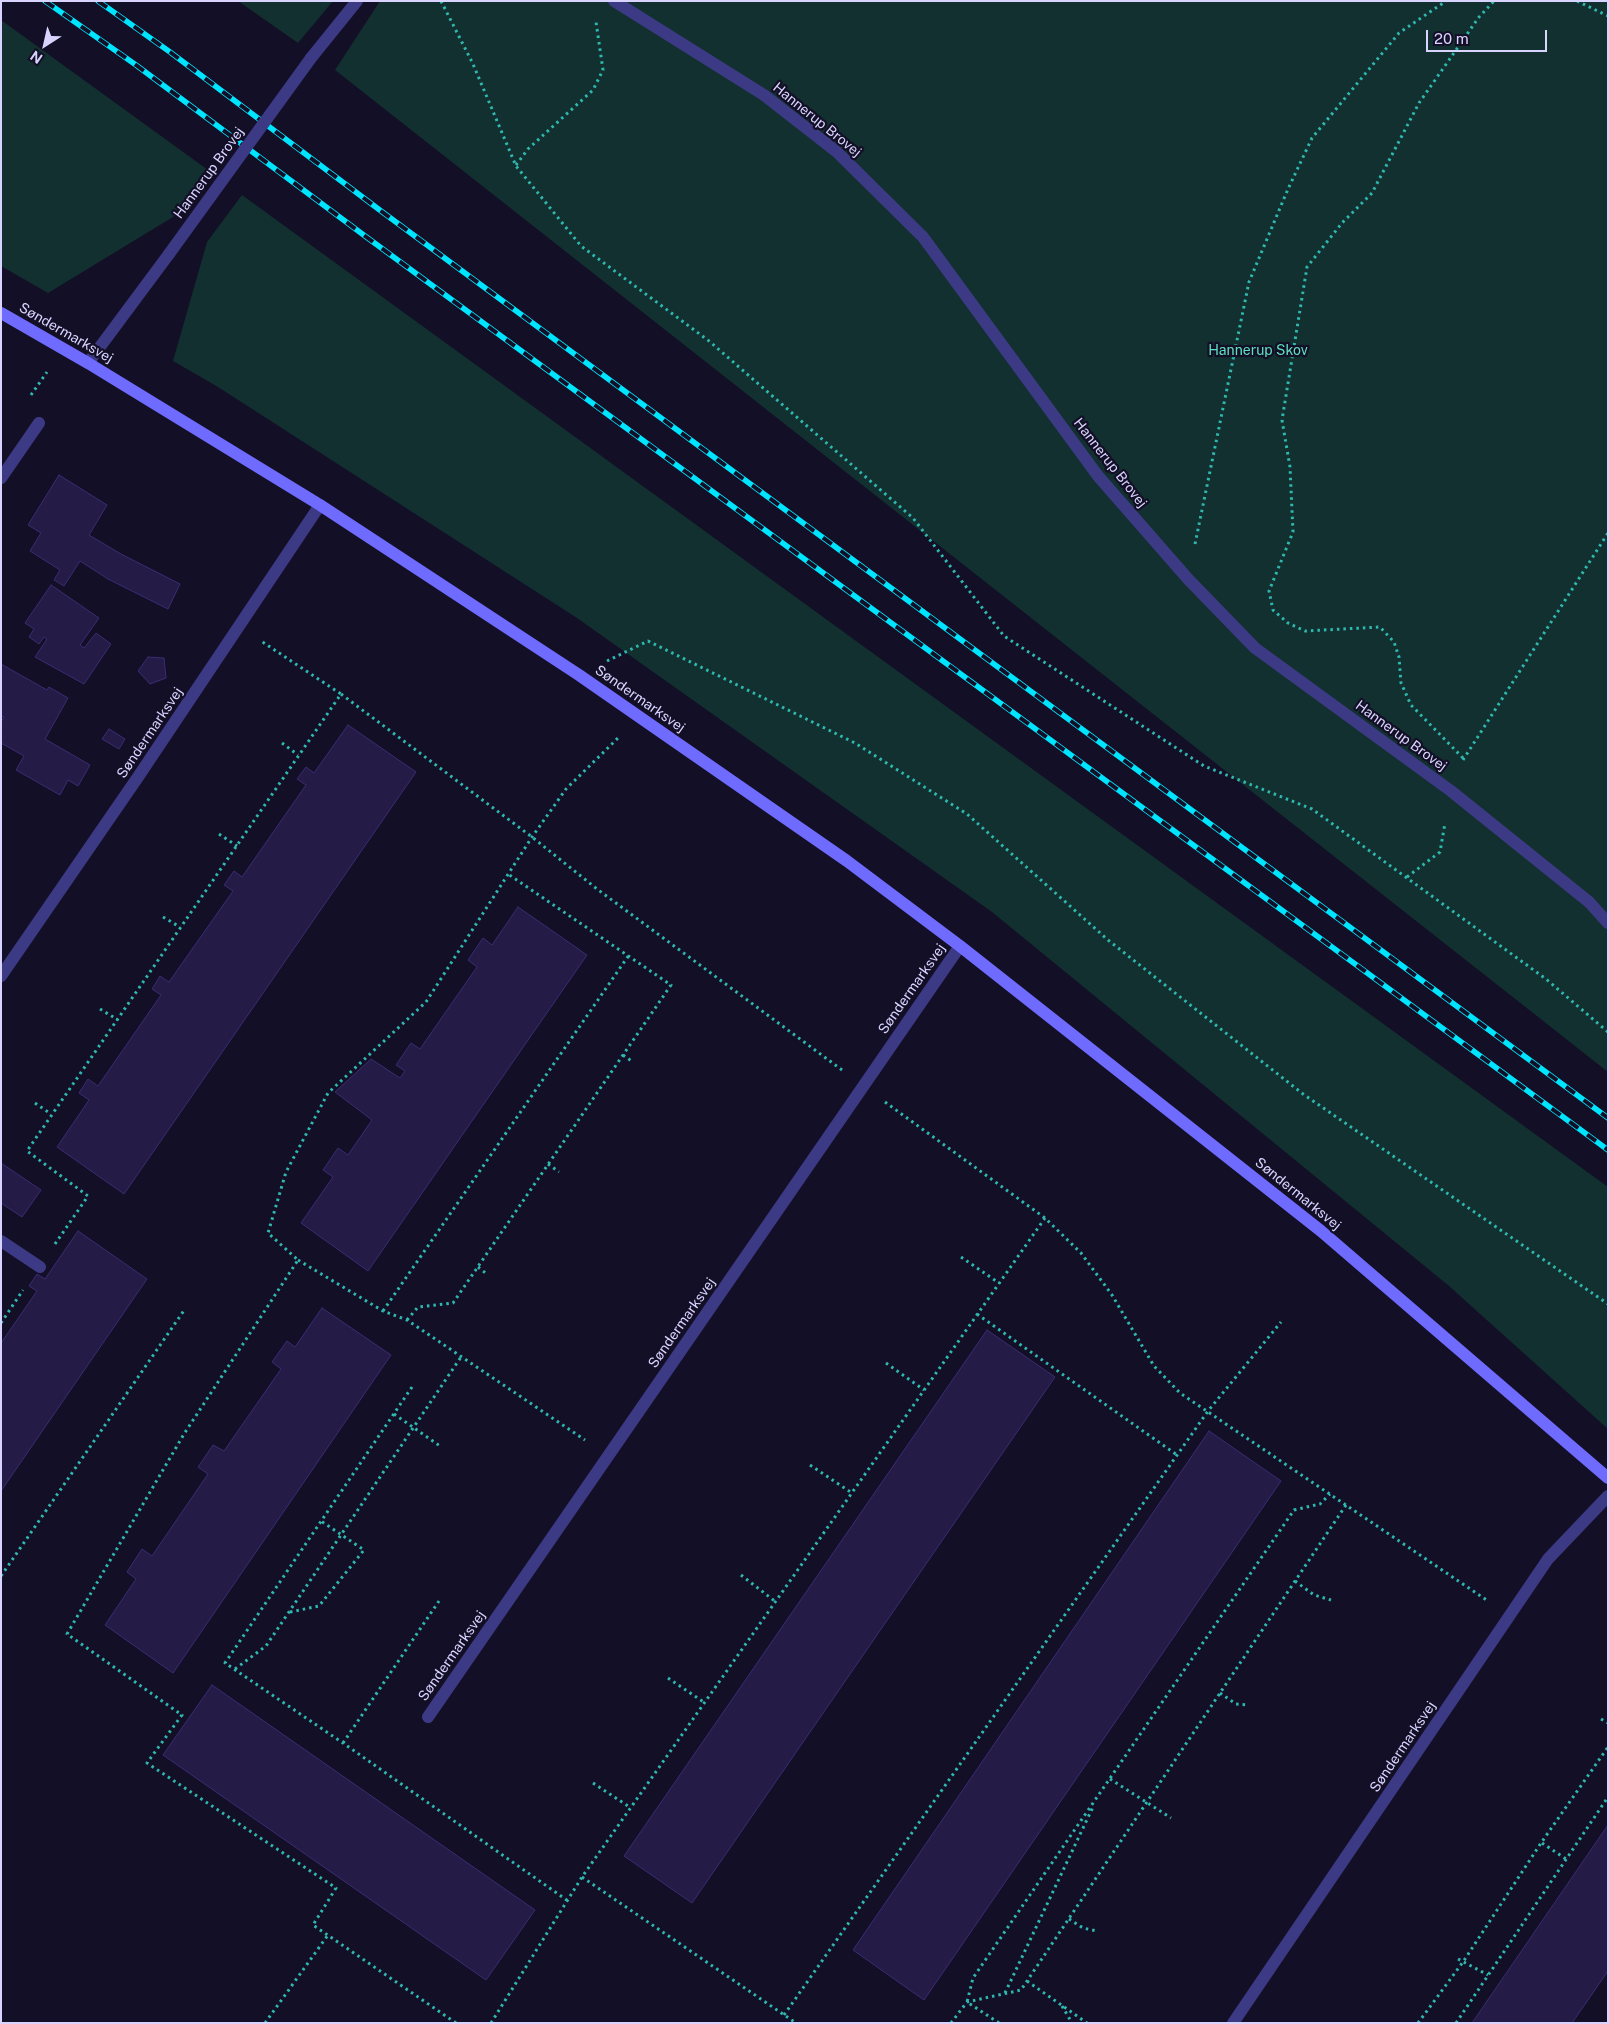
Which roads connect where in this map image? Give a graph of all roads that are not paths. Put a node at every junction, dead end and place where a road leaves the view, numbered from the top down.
1 (357, 1) edge
2 (614, 1) edge
3 (1, 313) edge
4 (88, 363) junction
5 (38, 423) road end
6 (3, 471) edge
7 (320, 505) junction
8 (1608, 923) edge
9 (960, 946) junction
10 (1, 976) edge
11 (1, 1241) edge
12 (40, 1266) road end
13 (1608, 1478) edge
14 (1608, 1496) edge
15 (428, 1717) dead end
16 (1233, 2023) edge

1 - 4 street, Hannerup Brovej, bridge
2 - 8 street, Hannerup Brovej
3 - 4 street, Søndermarksvej
4 - 7 street, Søndermarksvej
5 - 6 street
7 - 9 street, Søndermarksvej
7 - 10 street, Søndermarksvej
9 - 13 street, Søndermarksvej
9 - 15 street, Søndermarksvej
11 - 12 street
14 - 16 street, Søndermarksvej

